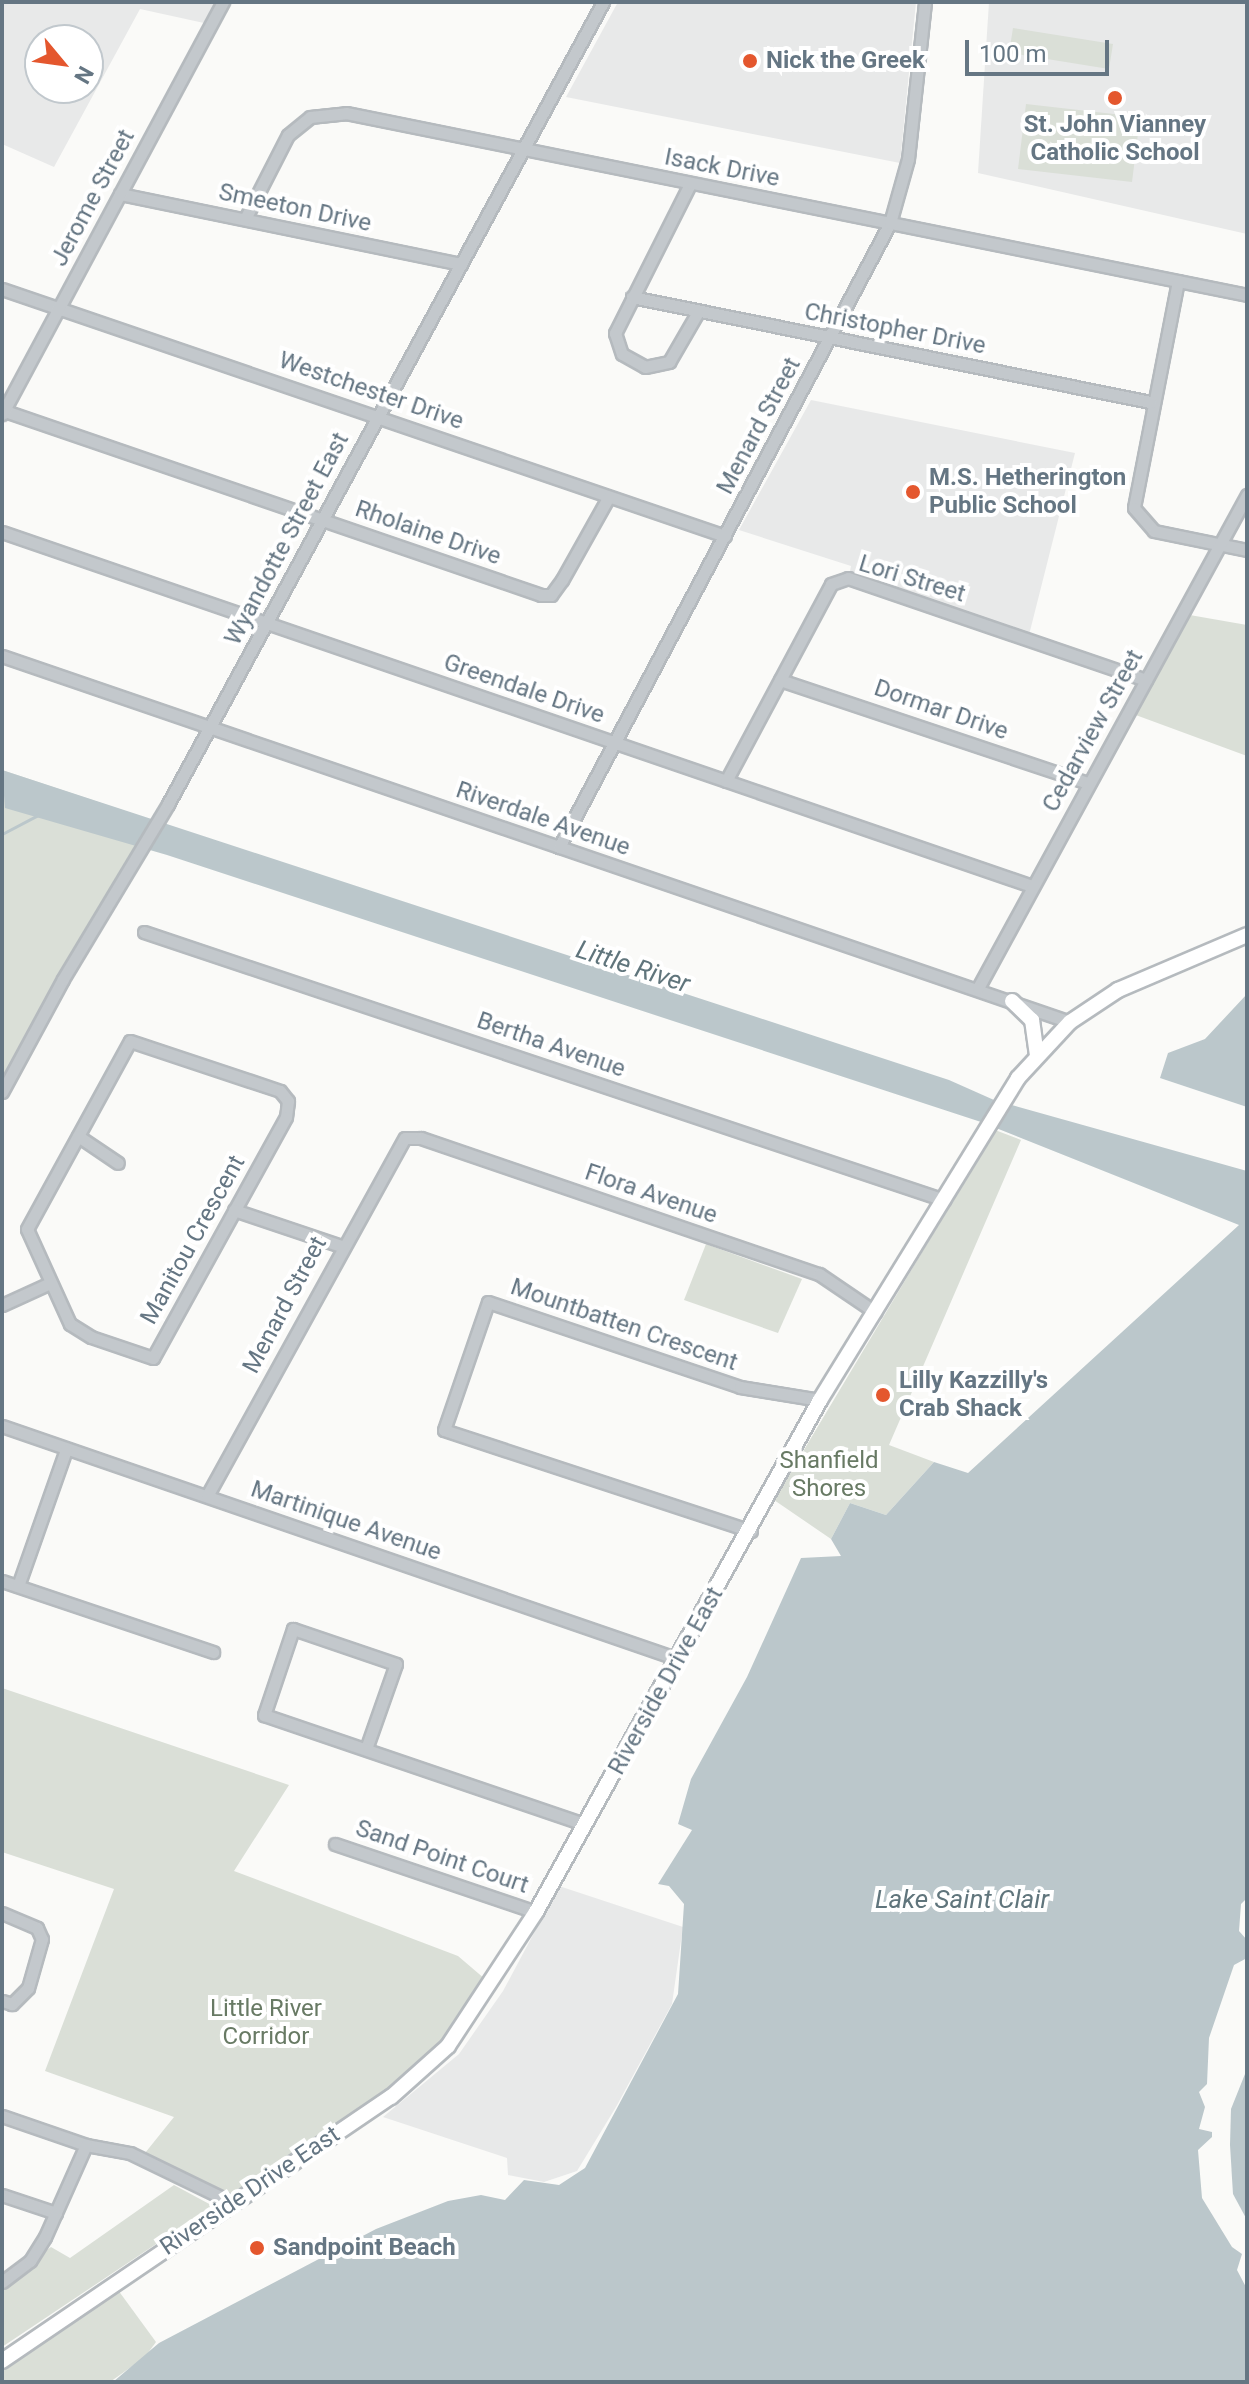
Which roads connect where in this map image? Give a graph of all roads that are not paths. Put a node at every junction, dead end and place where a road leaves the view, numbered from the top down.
1 (223, 2) edge
2 (603, 2) edge
3 (925, 2) edge
4 (523, 149) junction
5 (690, 184) junction
6 (120, 194) junction
7 (245, 219) junction
8 (890, 223) junction
9 (461, 264) junction
10 (1178, 281) junction
11 (2, 289) edge
12 (1247, 295) edge
13 (632, 297) junction
14 (59, 308) junction
15 (698, 312) junction
16 (832, 339) junction
17 (1150, 402) junction
18 (3, 411) edge
19 (376, 418) junction
20 (1247, 495) edge
21 (608, 498) junction
22 (322, 520) junction
23 (2, 532) edge
24 (725, 536) junction
25 (1222, 545) junction
26 (1247, 550) edge
27 (266, 624) junction
28 (2, 656) edge
29 (780, 680) junction
30 (1146, 680) junction
31 (210, 727) junction
32 (614, 742) junction
33 (726, 781) junction
34 (1088, 783) junction
35 (559, 847) junction
36 (1032, 886) junction
37 (144, 932) dead end
38 (1247, 935) edge
39 (978, 988) junction
40 (1012, 1001) junction
41 (1070, 1022) junction
42 (1037, 1056) junction
43 (2, 1092) edge
44 (78, 1136) junction
45 (405, 1138) joint
46 (118, 1163) dead end
47 (944, 1200) junction
48 (234, 1210) junction
49 (341, 1246) junction
50 (50, 1283) junction
51 (2, 1305) edge
52 (875, 1312) junction
53 (820, 1400) junction
54 (2, 1426) edge
55 (66, 1450) junction
56 (207, 1496) junction
57 (751, 1531) junction
58 (2, 1581) edge
59 (18, 1586) junction
60 (213, 1652) dead end
61 (675, 1658) junction
62 (366, 1749) junction
63 (584, 1824) junction
64 (335, 1844) dead end
65 (536, 1912) junction
66 (2, 1913) edge
67 (2, 2001) edge
68 (2, 2116) edge
69 (86, 2145) junction
70 (2, 2195) edge
71 (231, 2202) junction
72 (56, 2213) junction
73 (2, 2282) edge
74 (2, 2361) edge

1 - 6 street, Jerome Street
2 - 4 street, Wyandotte Street East
3 - 8 street, Menard Street
4 - 5 street, Isack Drive
4 - 7 street, Isack Drive
4 - 9 street, Wyandotte Street East
5 - 8 street, Isack Drive
5 - 13 street
6 - 7 street, Smeeton Drive
6 - 14 street, Jerome Street
7 - 9 street, Smeeton Drive
8 - 10 street, Isack Drive
8 - 16 street, Menard Street
9 - 19 street, Wyandotte Street East
10 - 12 street, Isack Drive
10 - 17 street
11 - 14 street, Westchester Drive
13 - 15 street, Christopher Drive
13 - 15 street
14 - 18 street, Jerome Street
14 - 19 street, Westchester Drive
15 - 16 street, Christopher Drive
16 - 17 street, Christopher Drive
16 - 24 street, Menard Street
17 - 25 street
18 - 22 street, Rholaine Drive
19 - 21 street, Westchester Drive
19 - 22 street, Wyandotte Street East
20 - 25 street, Cedarview Street
21 - 22 street, Rholaine Drive
21 - 24 street, Westchester Drive
22 - 27 street, Wyandotte Street East
23 - 27 street, Greendale Drive
24 - 32 street, Menard Street
25 - 26 street
25 - 30 street, Cedarview Street
27 - 31 street, Wyandotte Street East
27 - 32 street, Greendale Drive
28 - 31 street, Riverdale Avenue
29 - 30 street, Lori Street
29 - 33 street, Lori Street
29 - 34 street, Dormar Drive
30 - 34 street, Cedarview Street
31 - 35 street, Riverdale Avenue
31 - 43 street, Wyandotte Street East
32 - 33 street, Greendale Drive
32 - 35 street, Menard Street
33 - 36 street, Greendale Drive
34 - 36 street, Cedarview Street
35 - 39 street, Riverdale Avenue
36 - 39 street, Cedarview Street
37 - 47 street, Bertha Avenue
38 - 41 main road, Riverside Drive East
39 - 40 street, Riverdale Avenue
40 - 41 street, Riverdale Avenue
40 - 42 main road
41 - 42 main road, Riverside Drive East
42 - 47 main road, Riverside Drive East
44 - 46 street
44 - 48 street, Manitou Crescent
44 - 50 street, Manitou Crescent
45 - 49 street, Menard Street
45 - 52 street, Flora Avenue
47 - 52 main road, Riverside Drive East
48 - 49 street
48 - 50 street, Manitou Crescent
49 - 56 street, Menard Street
50 - 51 street
52 - 53 main road, Riverside Drive East
53 - 57 main road, Riverside Drive East
53 - 57 street, Mountbatten Crescent
54 - 55 street, Martinique Avenue
55 - 56 street, Martinique Avenue
55 - 59 street
56 - 61 street, Martinique Avenue
57 - 61 main road, Riverside Drive East
58 - 59 street
59 - 60 street
61 - 63 main road, Riverside Drive East
62 - 62 street
62 - 63 street
63 - 65 main road, Riverside Drive East
64 - 65 street, Sand Point Court
65 - 71 main road, Riverside Drive East
66 - 67 street
68 - 69 street
69 - 71 street
69 - 72 street
70 - 72 street
71 - 74 main road, Riverside Drive East
72 - 73 street

